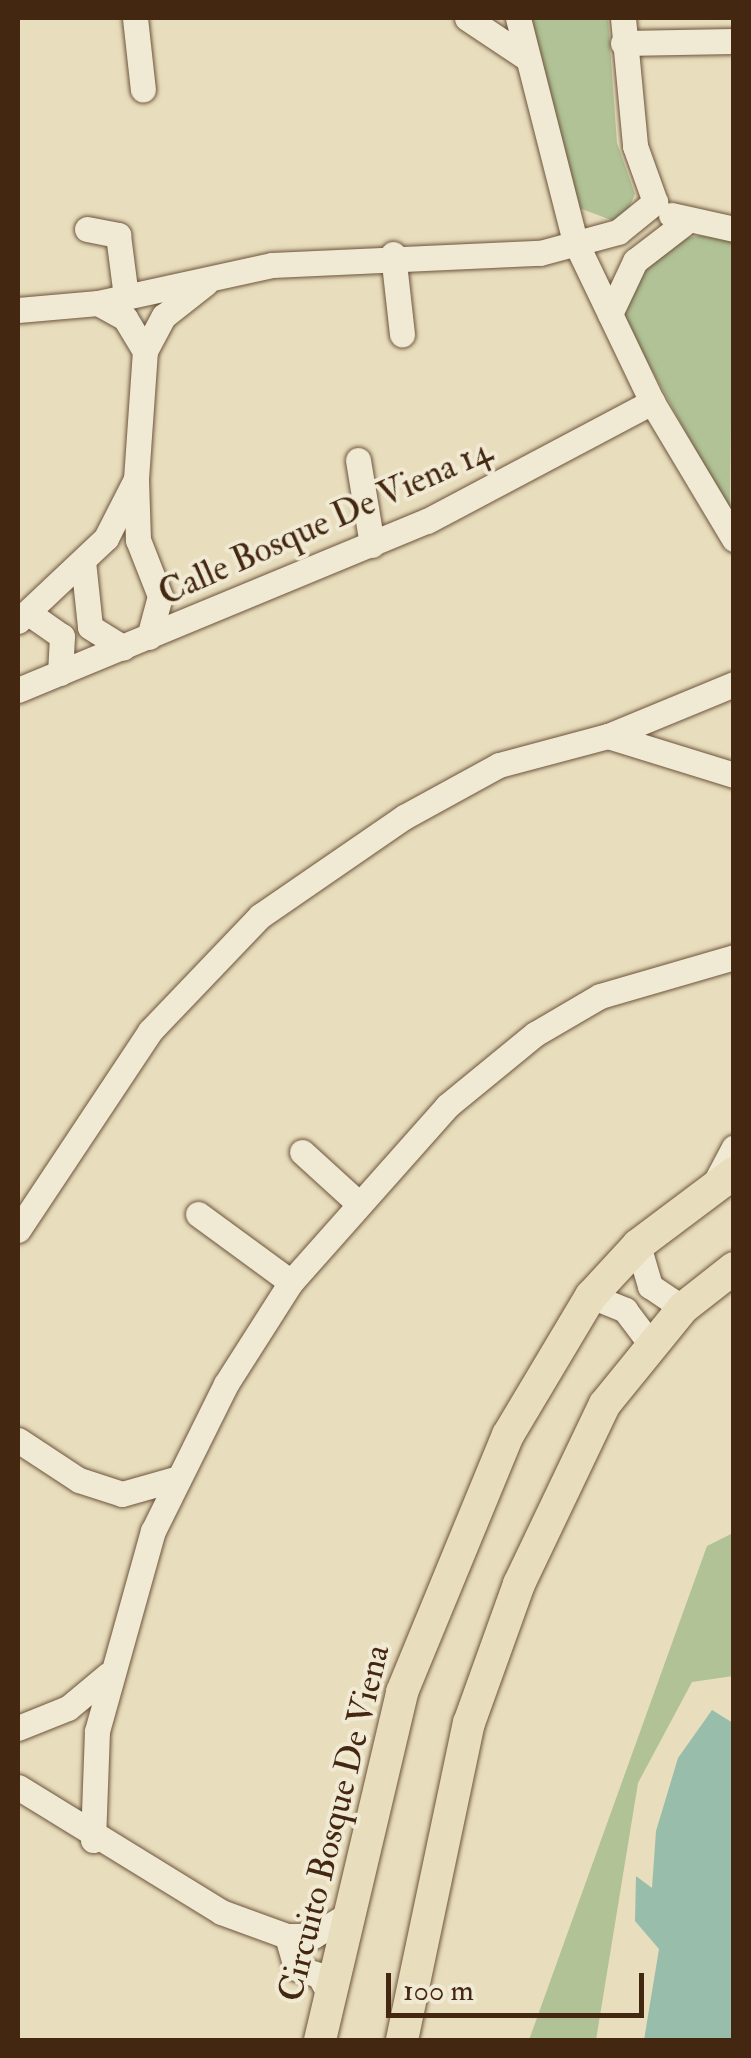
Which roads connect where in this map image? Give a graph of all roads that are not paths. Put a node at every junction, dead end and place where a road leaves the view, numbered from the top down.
1 (135, 18) edge
2 (466, 18) edge
3 (518, 18) edge
4 (623, 30) edge
5 (734, 42) edge
6 (524, 56) junction
7 (142, 90) dead end
8 (655, 202) junction
9 (683, 224) junction
10 (734, 228) edge
11 (87, 229) dead end
12 (574, 241) junction
13 (393, 254) junction
14 (214, 277) junction
15 (126, 297) junction
16 (98, 303) junction
17 (18, 310) edge
18 (610, 314) junction
19 (402, 334) dead end
20 (145, 351) junction
21 (652, 402) junction
22 (358, 460) dead end
23 (136, 479) junction
24 (106, 538) junction
25 (734, 538) edge
26 (138, 540) junction
27 (372, 545) junction
28 (83, 561) junction
29 (160, 596) junction
30 (217, 610) junction
31 (24, 617) edge
32 (150, 637) junction
33 (123, 648) junction
34 (60, 674) junction
35 (734, 684) edge
36 (18, 690) edge
37 (608, 736) junction
38 (734, 776) edge
39 (734, 957) edge
40 (734, 1147) edge
41 (302, 1152) dead end
42 (725, 1177) edge
43 (357, 1202) junction
44 (198, 1214) dead end
45 (18, 1231) edge
46 (638, 1245) junction
47 (728, 1271) edge
48 (291, 1282) junction
49 (591, 1296) junction
50 (684, 1308) junction
51 (650, 1343) junction
52 (18, 1440) edge
53 (174, 1479) junction
54 (122, 1494) junction
55 (153, 1532) junction
56 (109, 1674) junction
57 (18, 1728) edge
58 (18, 1787) edge
59 (93, 1840) junction
60 (349, 1914) junction
61 (287, 1936) junction
62 (330, 1995) junction
63 (320, 2040) edge
64 (402, 2040) edge

1 - 7 street
2 - 6 street
3 - 6 street
4 - 5 street
4 - 8 street
6 - 12 street
8 - 9 street
8 - 12 street
9 - 10 street
9 - 18 street
11 - 15 street
12 - 13 street
12 - 18 street
13 - 14 street
13 - 19 street
14 - 15 street
14 - 20 street
15 - 16 street
16 - 17 street
16 - 20 street
18 - 21 street
20 - 23 street
21 - 25 street
21 - 27 street, Calle Bosque De Viena 14
22 - 27 street
23 - 24 street
23 - 26 street
24 - 26 street
24 - 28 street
26 - 29 street
27 - 30 street, Calle Bosque De Viena 14
28 - 31 street
28 - 33 street
29 - 30 street
29 - 32 street
30 - 32 street, Calle Bosque De Viena 14
31 - 34 street
32 - 33 street, Calle Bosque De Viena 14
33 - 34 street, Calle Bosque De Viena 14
34 - 36 street, Calle Bosque De Viena 14
35 - 37 street
37 - 38 street
37 - 45 street
39 - 43 street
40 - 42 street
41 - 43 street
42 - 46 main road, Circuito Bosque De Viena
43 - 48 street
44 - 48 street
46 - 49 main road, Circuito Bosque De Viena
46 - 50 street
47 - 50 main road
48 - 53 street
49 - 51 street
49 - 60 main road, Circuito Bosque De Viena
50 - 51 main road
51 - 64 main road
52 - 54 street
53 - 54 street
53 - 55 street
54 - 55 street
55 - 56 street
56 - 57 street
56 - 59 street
58 - 59 street
59 - 61 street
60 - 61 street
60 - 62 main road, Circuito Bosque De Viena
61 - 62 street
62 - 63 main road, Circuito Bosque De Viena

